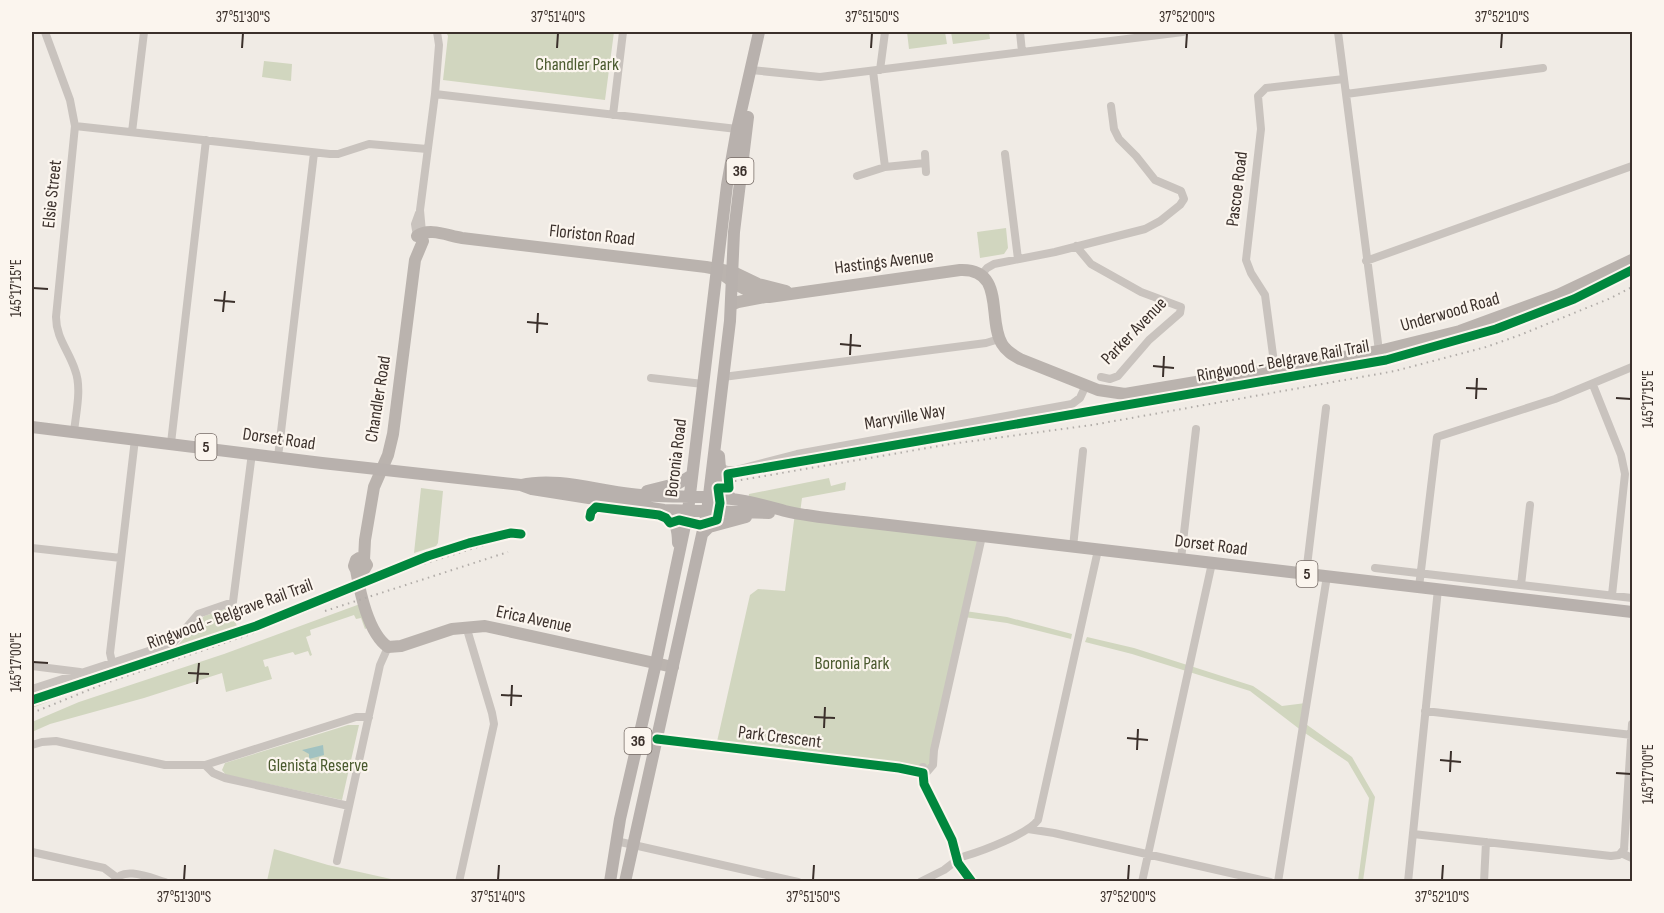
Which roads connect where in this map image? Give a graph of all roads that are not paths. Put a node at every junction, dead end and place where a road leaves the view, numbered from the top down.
1 (45, 32) edge
2 (144, 32) edge
3 (437, 32) edge
4 (623, 32) edge
5 (759, 32) edge
6 (885, 32) edge
7 (1020, 32) edge
8 (1183, 32) edge
9 (1338, 32) edge
10 (1127, 35) edge
11 (1022, 52) junction
12 (1543, 68) dead end
13 (751, 70) junction
14 (877, 70) junction
15 (1344, 79) junction
16 (435, 94) junction
17 (1346, 94) junction
18 (1111, 106) dead end
19 (613, 115) junction
20 (75, 126) junction
21 (737, 129) junction
22 (132, 132) junction
23 (206, 140) junction
24 (427, 149) junction
25 (314, 153) junction
26 (1005, 154) dead end
27 (925, 163) dead end
28 (1632, 166) edge
29 (885, 167) junction
30 (857, 176) dead end
31 (421, 236) junction
32 (1076, 246) junction
33 (1018, 259) junction
34 (1632, 260) edge
35 (1366, 261) junction
36 (716, 269) junction
37 (981, 275) junction
38 (733, 277) junction
39 (790, 292) junction
40 (769, 297) junction
41 (731, 305) junction
42 (711, 319) junction
43 (730, 321) junction
44 (999, 339) junction
45 (727, 343) junction
46 (1379, 351) junction
47 (1632, 367) edge
48 (1275, 370) junction
49 (723, 377) junction
50 (1101, 377) dead end
51 (651, 378) dead end
52 (703, 384) junction
53 (1593, 385) junction
54 (1089, 386) junction
55 (1326, 408) dead end
56 (720, 410) junction
57 (32, 427) edge
58 (718, 427) junction
59 (1197, 429) dead end
60 (74, 432) junction
61 (135, 438) junction
62 (171, 443) junction
63 (1083, 451) dead end
64 (252, 453) junction
65 (278, 457) junction
66 (1628, 460) edge
67 (720, 467) junction
68 (381, 469) junction
69 (692, 475) junction
70 (521, 485) junction
71 (631, 494) junction
72 (709, 496) junction
73 (690, 497) junction
74 (732, 499) junction
75 (1530, 505) dead end
76 (664, 510) junction
77 (687, 511) junction
78 (786, 511) junction
79 (707, 512) junction
80 (769, 513) junction
81 (703, 533) junction
82 (982, 536) junction
83 (1072, 547) junction
84 (32, 548) edge
85 (1098, 550) junction
86 (121, 558) junction
87 (1181, 560) junction
88 (1212, 563) junction
89 (677, 565) junction
90 (1375, 568) dead end
91 (1306, 574) junction
92 (1421, 574) junction
93 (1327, 576) junction
94 (1521, 585) junction
95 (1419, 587) junction
96 (1438, 589) junction
97 (1612, 596) junction
98 (1632, 598) edge
99 (1632, 612) edge
100 (466, 626) junction
101 (388, 646) junction
102 (112, 662) junction
103 (656, 663) junction
104 (32, 666) edge
105 (673, 668) junction
106 (84, 672) junction
107 (32, 689) edge
108 (1425, 711) junction
109 (369, 717) junction
110 (1632, 724) edge
111 (1632, 738) edge
112 (657, 739) junction
113 (32, 745) edge
114 (205, 765) junction
115 (924, 771) junction
116 (349, 806) junction
117 (1031, 827) junction
118 (1413, 834) junction
119 (616, 842) junction
120 (1486, 842) junction
121 (633, 845) junction
122 (1623, 851) junction
123 (32, 852) edge
124 (1148, 854) junction
125 (1632, 856) edge
126 (337, 861) dead end
127 (963, 861) junction
128 (115, 879) edge
129 (972, 881) edge
130 (165, 882) edge
131 (459, 882) edge
132 (610, 882) edge
133 (625, 882) edge
134 (798, 882) edge
135 (920, 882) edge
136 (1142, 882) edge
137 (1270, 882) edge
138 (1278, 882) edge
139 (1408, 882) edge
140 (1484, 882) edge

1 - 20 street, Elsie Street
2 - 22 street
3 - 16 street, Chandler Road
4 - 19 street
5 - 13 main road, Boronia Road / 36
6 - 14 street
7 - 11 street
8 - 10 street
9 - 15 street
10 - 11 street
11 - 14 street
12 - 17 street
13 - 14 street
13 - 21 main road, Boronia Road / 36
13 - 38 main road, Boronia Road / 36
14 - 29 street
15 - 17 street
15 - 48 street, Pascoe Road
16 - 19 street
16 - 24 street, Chandler Road
17 - 35 street
18 - 32 street
19 - 21 street
20 - 22 street
20 - 60 street, Elsie Street
21 - 36 main road, Boronia Road / 36
22 - 23 street
23 - 25 street
23 - 62 street
24 - 25 street
24 - 31 street, Chandler Road
25 - 65 street
26 - 33 street
27 - 29 street
28 - 35 street
29 - 30 street
31 - 36 main road, Floriston Road
31 - 68 main road, Chandler Road
32 - 33 street
32 - 50 street, Parker Avenue
33 - 37 street
34 - 46 main road, Underwood Road
35 - 46 street
36 - 38 main road, Hastings Avenue
36 - 42 main road, Boronia Road / 36
37 - 39 main road, Hastings Avenue
37 - 44 main road
38 - 39 main road, Hastings Avenue
38 - 40 main road, Hastings Avenue
38 - 41 main road, Boronia Road / 36
39 - 40 main road, Hastings Avenue
40 - 41 main road
41 - 43 main road, Boronia Road / 36
42 - 43 main road
42 - 52 main road, Boronia Road / 36
43 - 45 main road, Boronia Road / 36
44 - 49 street
44 - 54 main road
45 - 49 main road, Boronia Road / 36
45 - 52 main road
46 - 48 main road, Underwood Road
47 - 53 street
48 - 54 main road, Underwood Road
49 - 56 main road, Boronia Road / 36
51 - 52 street
52 - 56 main road
52 - 69 main road, Boronia Road / 36
53 - 66 street
53 - 92 street
54 - 67 street, Maryville Way
55 - 91 street
56 - 58 main road, Boronia Road / 36
57 - 60 main road, Dorset Road / 5
58 - 67 main road, Boronia Road
58 - 72 main road, Boronia Road / 36
59 - 87 street
60 - 61 main road, Dorset Road / 5
61 - 62 main road, Dorset Road / 5
61 - 86 street
62 - 64 main road, Dorset Road / 5
63 - 83 street
64 - 65 main road, Dorset Road / 5
64 - 102 street
65 - 68 main road, Dorset Road / 5
66 - 97 street
67 - 74 main road, Boronia Road
68 - 70 main road, Dorset Road / 5
68 - 101 main road, Chandler Road
69 - 71 main road
69 - 73 main road, Boronia Road / 36
70 - 71 main road, Dorset Road / 5
70 - 76 main road, Dorset Road / 5
71 - 73 main road, Dorset Road / 5
72 - 73 main road, Dorset Road / 5
72 - 74 main road, Dorset Road / 5
72 - 79 main road, Boronia Road / 36
73 - 77 main road, Boronia Road / 36
74 - 78 main road, Dorset Road / 5
75 - 94 street
76 - 77 main road, Dorset Road / 5
76 - 89 main road
77 - 79 main road, Dorset Road / 5
77 - 89 main road, Boronia Road / 36
78 - 80 main road, Dorset Road / 5
78 - 82 main road, Dorset Road / 5
79 - 80 main road, Dorset Road / 5
79 - 81 main road, Boronia Road / 36
80 - 81 main road, Dorset Road
81 - 105 main road, Boronia Road / 36
82 - 83 main road, Dorset Road / 5
82 - 115 street
83 - 85 main road, Dorset Road / 5
84 - 86 street
85 - 87 main road, Dorset Road / 5
85 - 117 street
86 - 102 street
87 - 88 main road, Dorset Road / 5
88 - 91 main road, Dorset Road / 5
88 - 124 street
89 - 103 main road, Boronia Road / 36
90 - 92 street
91 - 93 main road, Dorset Road / 5
92 - 94 street
92 - 95 street
93 - 95 main road, Dorset Road / 5
93 - 138 street
94 - 97 street
95 - 96 main road, Dorset Road / 5
96 - 99 main road, Dorset Road / 5
96 - 108 street
97 - 98 street
100 - 101 main road, Erica Avenue
100 - 103 main road, Erica Avenue
100 - 131 street
101 - 109 street
102 - 106 street
103 - 105 main road, Erica Avenue
103 - 119 main road, Boronia Road / 36
104 - 106 street
105 - 112 main road, Boronia Road / 36
106 - 107 street
108 - 111 street
108 - 118 street
109 - 114 street
109 - 116 street
110 - 111 street
111 - 122 street
112 - 115 street, Park Crescent
112 - 121 main road, Boronia Road / 36
113 - 114 street
114 - 116 street
115 - 127 street
116 - 126 street
117 - 124 street
117 - 127 street
118 - 120 street
118 - 139 street
119 - 121 street
119 - 132 main road, Boronia Road / 36
120 - 122 street
120 - 140 street
121 - 133 main road, Boronia Road / 36
121 - 134 street
122 - 125 street
123 - 128 street
124 - 136 street
124 - 137 street
127 - 129 street
127 - 135 street
128 - 130 street

